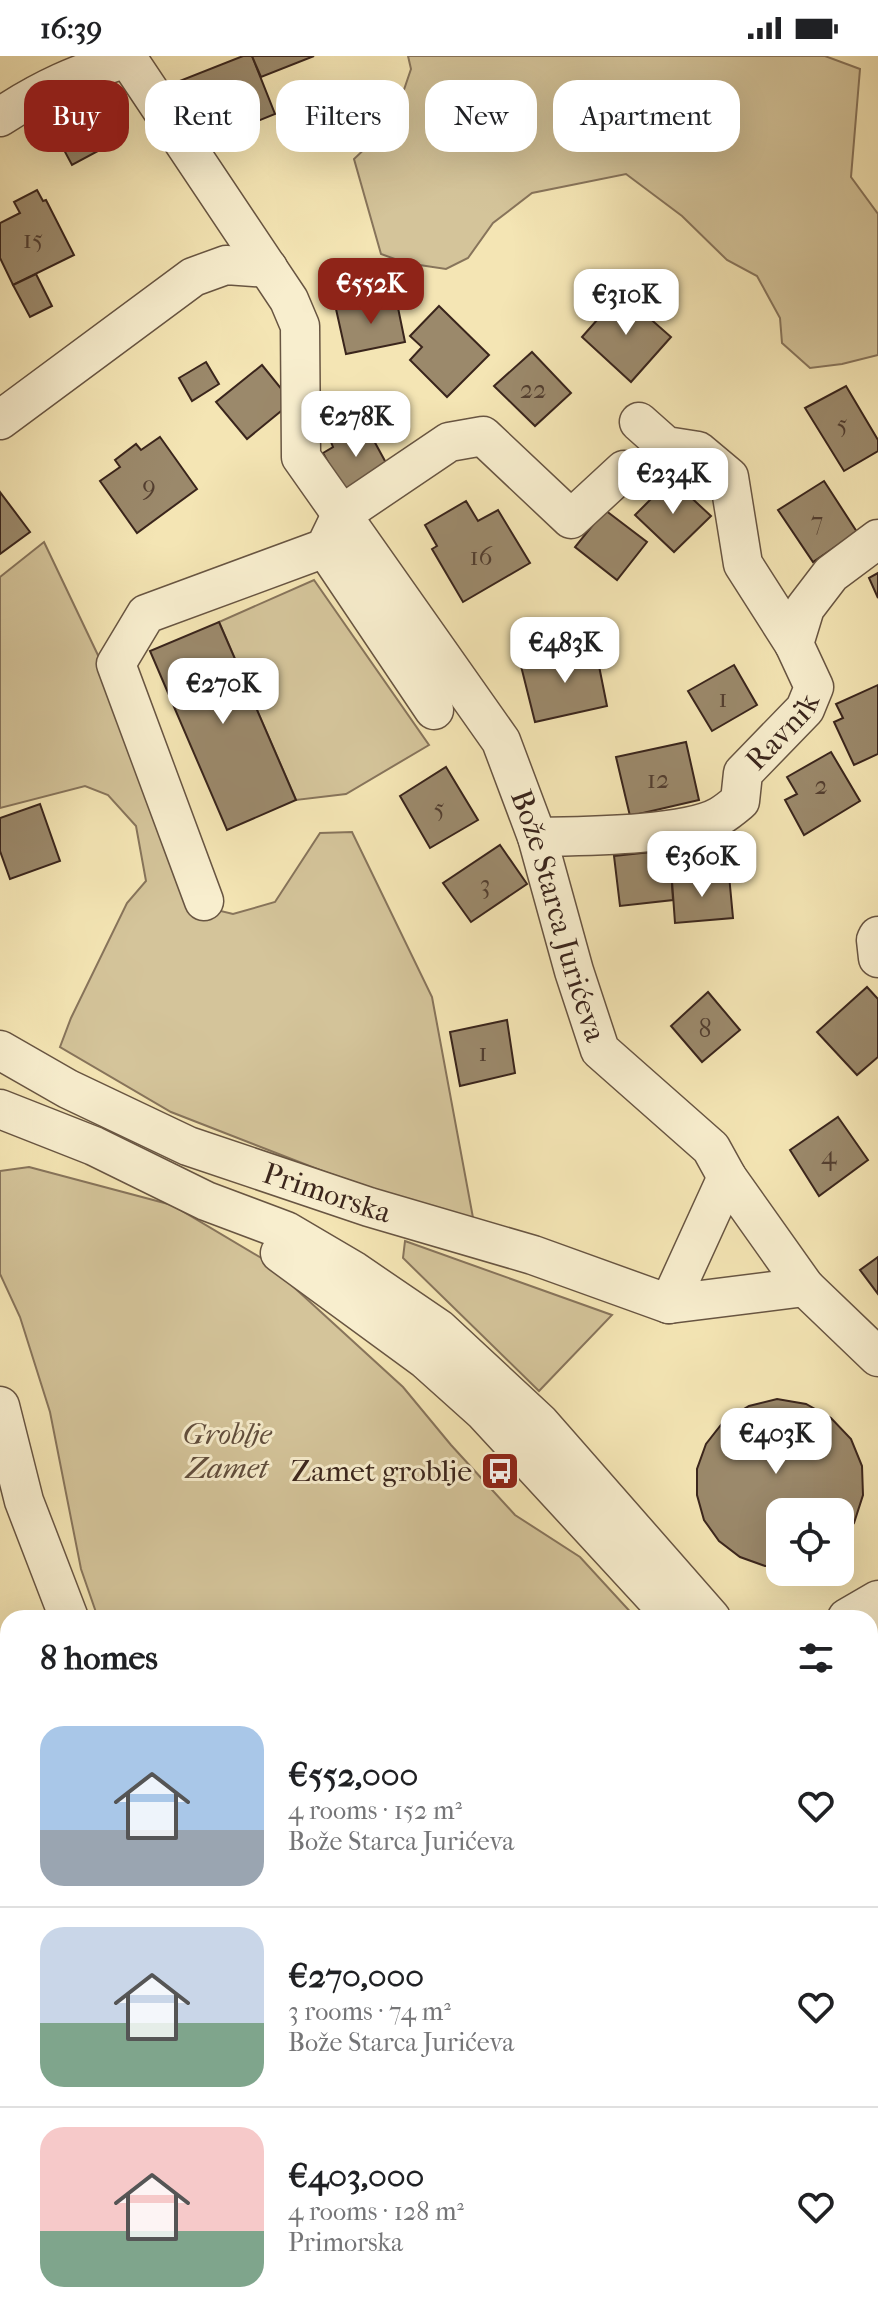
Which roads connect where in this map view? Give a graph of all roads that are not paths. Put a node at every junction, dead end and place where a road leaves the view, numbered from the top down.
1 (126, 57) edge
2 (0, 117) edge
3 (268, 268) junction
4 (0, 420) edge
5 (639, 422) dead end
6 (624, 470) dead end
7 (333, 531) junction
8 (878, 539) edge
9 (794, 644) junction
10 (434, 710) dead end
11 (537, 837) junction
12 (204, 901) dead end
13 (878, 936) edge
14 (878, 958) edge
15 (0, 1050) edge
16 (0, 1109) edge
17 (727, 1177) junction
18 (206, 1201) junction
19 (805, 1287) junction
20 (669, 1304) junction
21 (878, 1357) edge
22 (0, 1406) edge
23 (12, 1502) edge
24 (47, 1567) junction
25 (44, 1610) edge
26 (66, 1610) edge
27 (667, 1610) edge
28 (704, 1610) edge

1 - 2 street
1 - 3 street, Bože Starca Jurićeva
3 - 4 street
3 - 7 street, Bože Starca Jurićeva
5 - 9 street, Ravnik
6 - 7 street
7 - 10 street
7 - 11 street, Bože Starca Jurićeva
7 - 12 street
8 - 9 street, Ravnik
9 - 11 street, Ravnik
11 - 17 street, Bože Starca Jurićeva
13 - 14 street
15 - 20 street, Primorska
16 - 18 street, Primorska
17 - 19 street, Bože Starca Jurićeva
17 - 20 street
18 - 27 street, Primorska
18 - 28 street, Primorska
19 - 20 street, Primorska
19 - 21 street, Bože Starca Jurićeva
22 - 23 street
23 - 24 street
24 - 25 street
24 - 26 street

